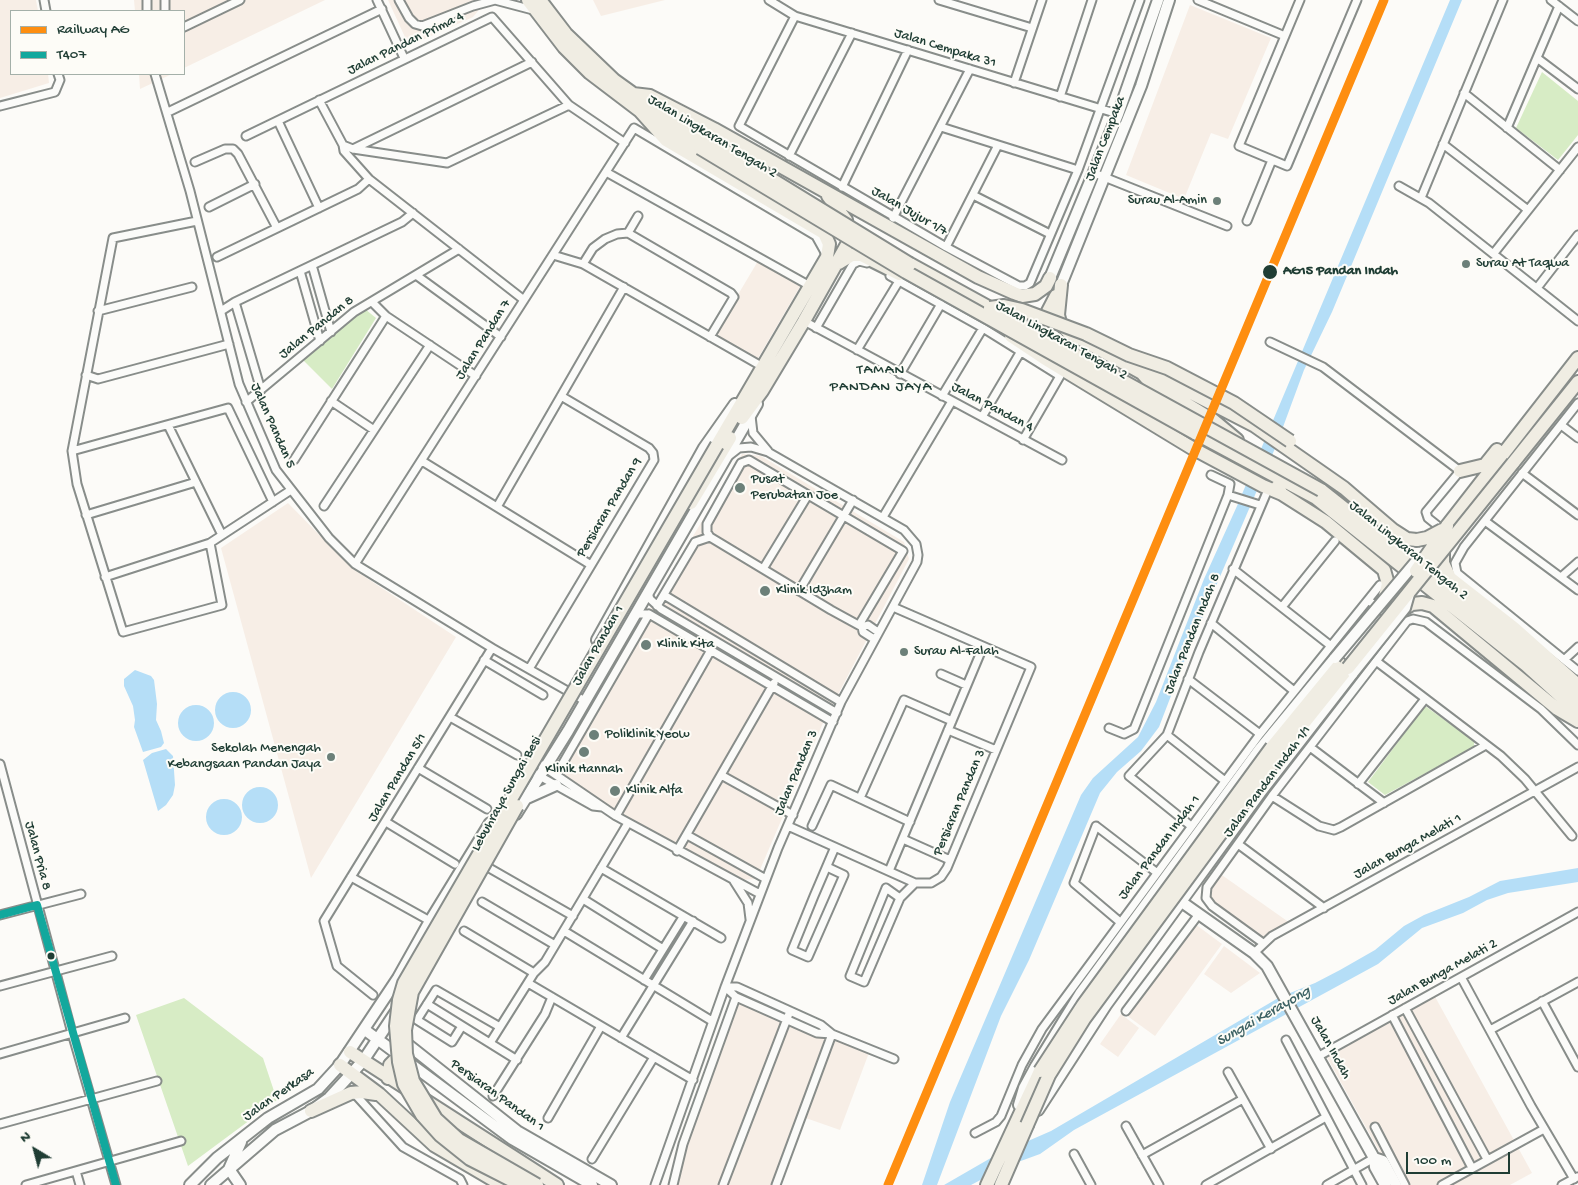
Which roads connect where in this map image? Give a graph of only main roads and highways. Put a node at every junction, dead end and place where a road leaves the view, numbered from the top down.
1 (528, 0) edge
2 (1158, 0) edge
3 (1169, 0) edge
4 (538, 5) edge
5 (633, 94) junction
6 (640, 111) junction
7 (703, 143) junction
8 (819, 187) junction
9 (833, 260) junction
10 (1050, 278) joint
11 (1061, 285) junction
12 (990, 308) junction
13 (1010, 335) junction
14 (1575, 363) edge
15 (1578, 382) edge
16 (1166, 385) junction
17 (756, 389) junction
18 (1288, 444) junction
19 (1250, 457) junction
20 (1460, 470) road end
21 (1272, 490) junction
22 (1447, 526) junction
23 (1437, 549) junction
24 (1410, 591) junction
25 (620, 597) junction
26 (1384, 600) junction
27 (1405, 608) junction
28 (638, 610) junction
29 (1344, 665) junction
30 (1578, 685) edge
31 (1578, 699) edge
32 (1578, 712) edge
33 (1578, 722) edge
34 (1276, 750) junction
35 (556, 785) road end
36 (523, 802) junction
37 (1174, 864) junction
38 (1196, 880) junction
39 (1159, 886) junction
40 (1181, 901) junction
41 (1145, 904) junction
42 (1198, 913) junction
43 (1167, 921) junction
44 (405, 994) junction
45 (373, 1018) junction
46 (386, 1027) junction
47 (365, 1030) junction
48 (378, 1040) junction
49 (410, 1047) junction
50 (350, 1052) junction
51 (402, 1058) junction
52 (363, 1061) junction
53 (340, 1065) junction
54 (352, 1074) junction
55 (388, 1078) junction
56 (379, 1094) junction
57 (312, 1111) junction
58 (448, 1117) junction
59 (1027, 1125) junction
60 (1011, 1130) junction
61 (244, 1137) junction
62 (434, 1145) junction
63 (1374, 1158) junction
64 (229, 1169) junction
65 (198, 1177) junction
66 (1002, 1182) edge
67 (235, 1183) edge
68 (190, 1185) edge
69 (211, 1185) edge
70 (502, 1185) edge
71 (521, 1185) edge
72 (537, 1185) edge
73 (557, 1185) edge
74 (592, 1185) edge
75 (611, 1185) edge
76 (987, 1185) edge
77 (1385, 1185) edge
78 (1396, 1185) edge

1 - 4 highway, Jalan Lingkaran Tengah 2
2 - 10 main road, Jalan Cempaka
3 - 11 main road, Jalan Cempaka
4 - 5 highway, Jalan Lingkaran Tengah 2
4 - 6 highway, Jalan Lingkaran Tengah 2
5 - 7 highway, Jalan Lingkaran Tengah 2
5 - 8 highway
6 - 7 highway, Jalan Lingkaran Tengah 2
6 - 9 highway
7 - 12 highway, Jalan Lingkaran Tengah 2, bridge
7 - 19 highway, Jalan Lingkaran Tengah 2, bridge
8 - 9 highway
8 - 10 highway
9 - 13 highway
9 - 17 highway, Jalan Pandan 1
9 - 17 highway, Jalan Pandan 1
11 - 13 highway
11 - 16 highway
12 - 18 highway, bridge
12 - 19 highway, Jalan Lingkaran Tengah 2, bridge
13 - 21 highway
14 - 20 highway
14 - 22 highway
15 - 23 highway, bridge
16 - 18 highway
16 - 19 highway, bridge
17 - 25 main road, Jalan Pandan 1
17 - 28 main road, Jalan Pandan 1
17 - 71 highway, Lebuhraya Sungai Besi, bridge
17 - 72 highway, Lebuhraya Sungai Besi, bridge
18 - 22 highway, bridge
19 - 21 highway
19 - 31 highway, Jalan Lingkaran Tengah 2, bridge
19 - 32 highway, Jalan Lingkaran Tengah 2
21 - 26 highway
22 - 23 highway, bridge
23 - 24 highway, bridge
23 - 26 main road, bridge
23 - 29 highway, bridge
23 - 30 highway
24 - 27 main road, bridge
24 - 29 highway, bridge
25 - 28 main road
25 - 45 main road, Jalan Pandan 1
26 - 29 main road, bridge
27 - 29 main road, bridge
27 - 33 highway
28 - 36 main road, Jalan Pandan 1
29 - 34 highway
29 - 37 main road
29 - 38 main road
34 - 59 highway, bridge
34 - 60 highway, bridge
35 - 36 main road
36 - 44 main road, Jalan Pandan 1
37 - 38 main road
37 - 39 main road
38 - 40 main road
38 - 42 main road
39 - 40 main road, Jalan Indah
39 - 41 main road
40 - 42 main road, Jalan Indah
40 - 43 main road
41 - 43 main road
41 - 60 main road
42 - 43 main road
42 - 63 main road, Jalan Indah
43 - 59 main road, bridge
44 - 46 main road, Jalan Pandan 1
44 - 49 main road
45 - 46 main road, Persiaran Pandan 1
45 - 47 main road, Jalan Perkasa
46 - 48 main road, Jalan Pandan 1
46 - 49 main road, Persiaran Pandan 1
47 - 48 main road, Persiaran Pandan 1
47 - 50 main road, Jalan Perkasa
48 - 51 main road, Persiaran Pandan 1
48 - 52 main road, Jalan Perkasa
49 - 75 main road, Persiaran Pandan 1
50 - 52 highway
50 - 53 main road, Jalan Perkasa
51 - 55 highway
51 - 74 main road, Persiaran Pandan 1
52 - 54 main road, Jalan Perkasa
52 - 55 highway
53 - 54 highway
53 - 61 main road, Jalan Perkasa
54 - 56 highway
54 - 57 main road, Jalan Perkasa
55 - 58 highway
56 - 57 highway
56 - 62 highway
57 - 64 main road, Jalan Perkasa
58 - 62 highway
58 - 73 highway
59 - 66 highway
60 - 76 highway
61 - 64 main road
61 - 65 main road, Jalan Perkasa
62 - 70 highway
63 - 77 main road, Jalan Indah
63 - 78 main road, Jalan Indah
64 - 65 main road
64 - 67 main road
64 - 69 main road, Jalan Perkasa
65 - 68 main road, Jalan Perkasa

